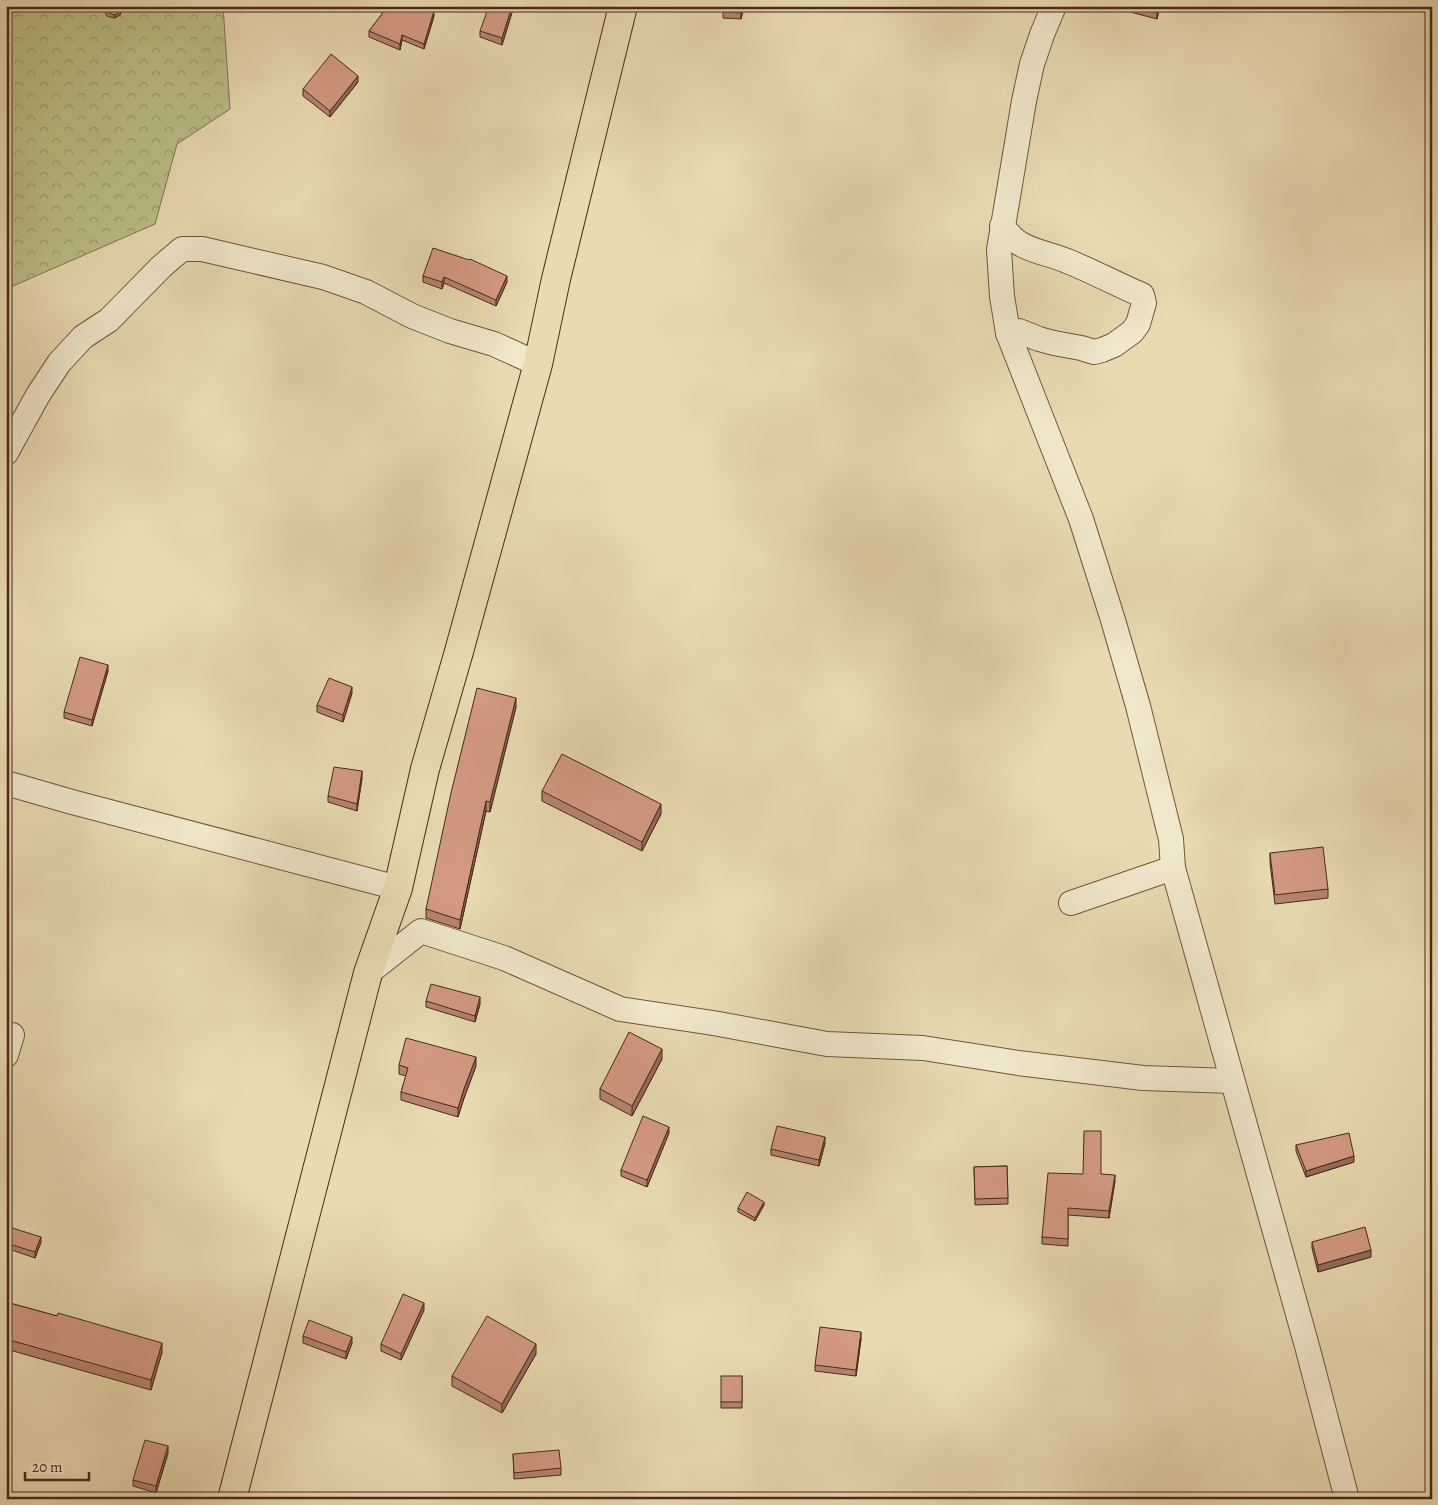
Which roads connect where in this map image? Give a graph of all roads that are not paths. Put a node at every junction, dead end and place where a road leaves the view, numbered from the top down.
1 (622, 6) edge
2 (1054, 6) edge
3 (1002, 226) junction
4 (1008, 333) junction
5 (538, 364) junction
6 (6, 453) edge
7 (6, 783) edge
8 (1172, 868) junction
9 (398, 888) junction
10 (1071, 903) dead end
11 (368, 973) junction
12 (1232, 1080) junction
13 (232, 1499) edge
14 (1347, 1499) edge

1 - 5 main road
2 - 3 street
3 - 4 street
3 - 4 street
4 - 8 street
5 - 6 street
5 - 9 main road
7 - 9 street
8 - 10 street
8 - 12 street
9 - 11 main road
11 - 12 street
11 - 13 main road
12 - 14 street

